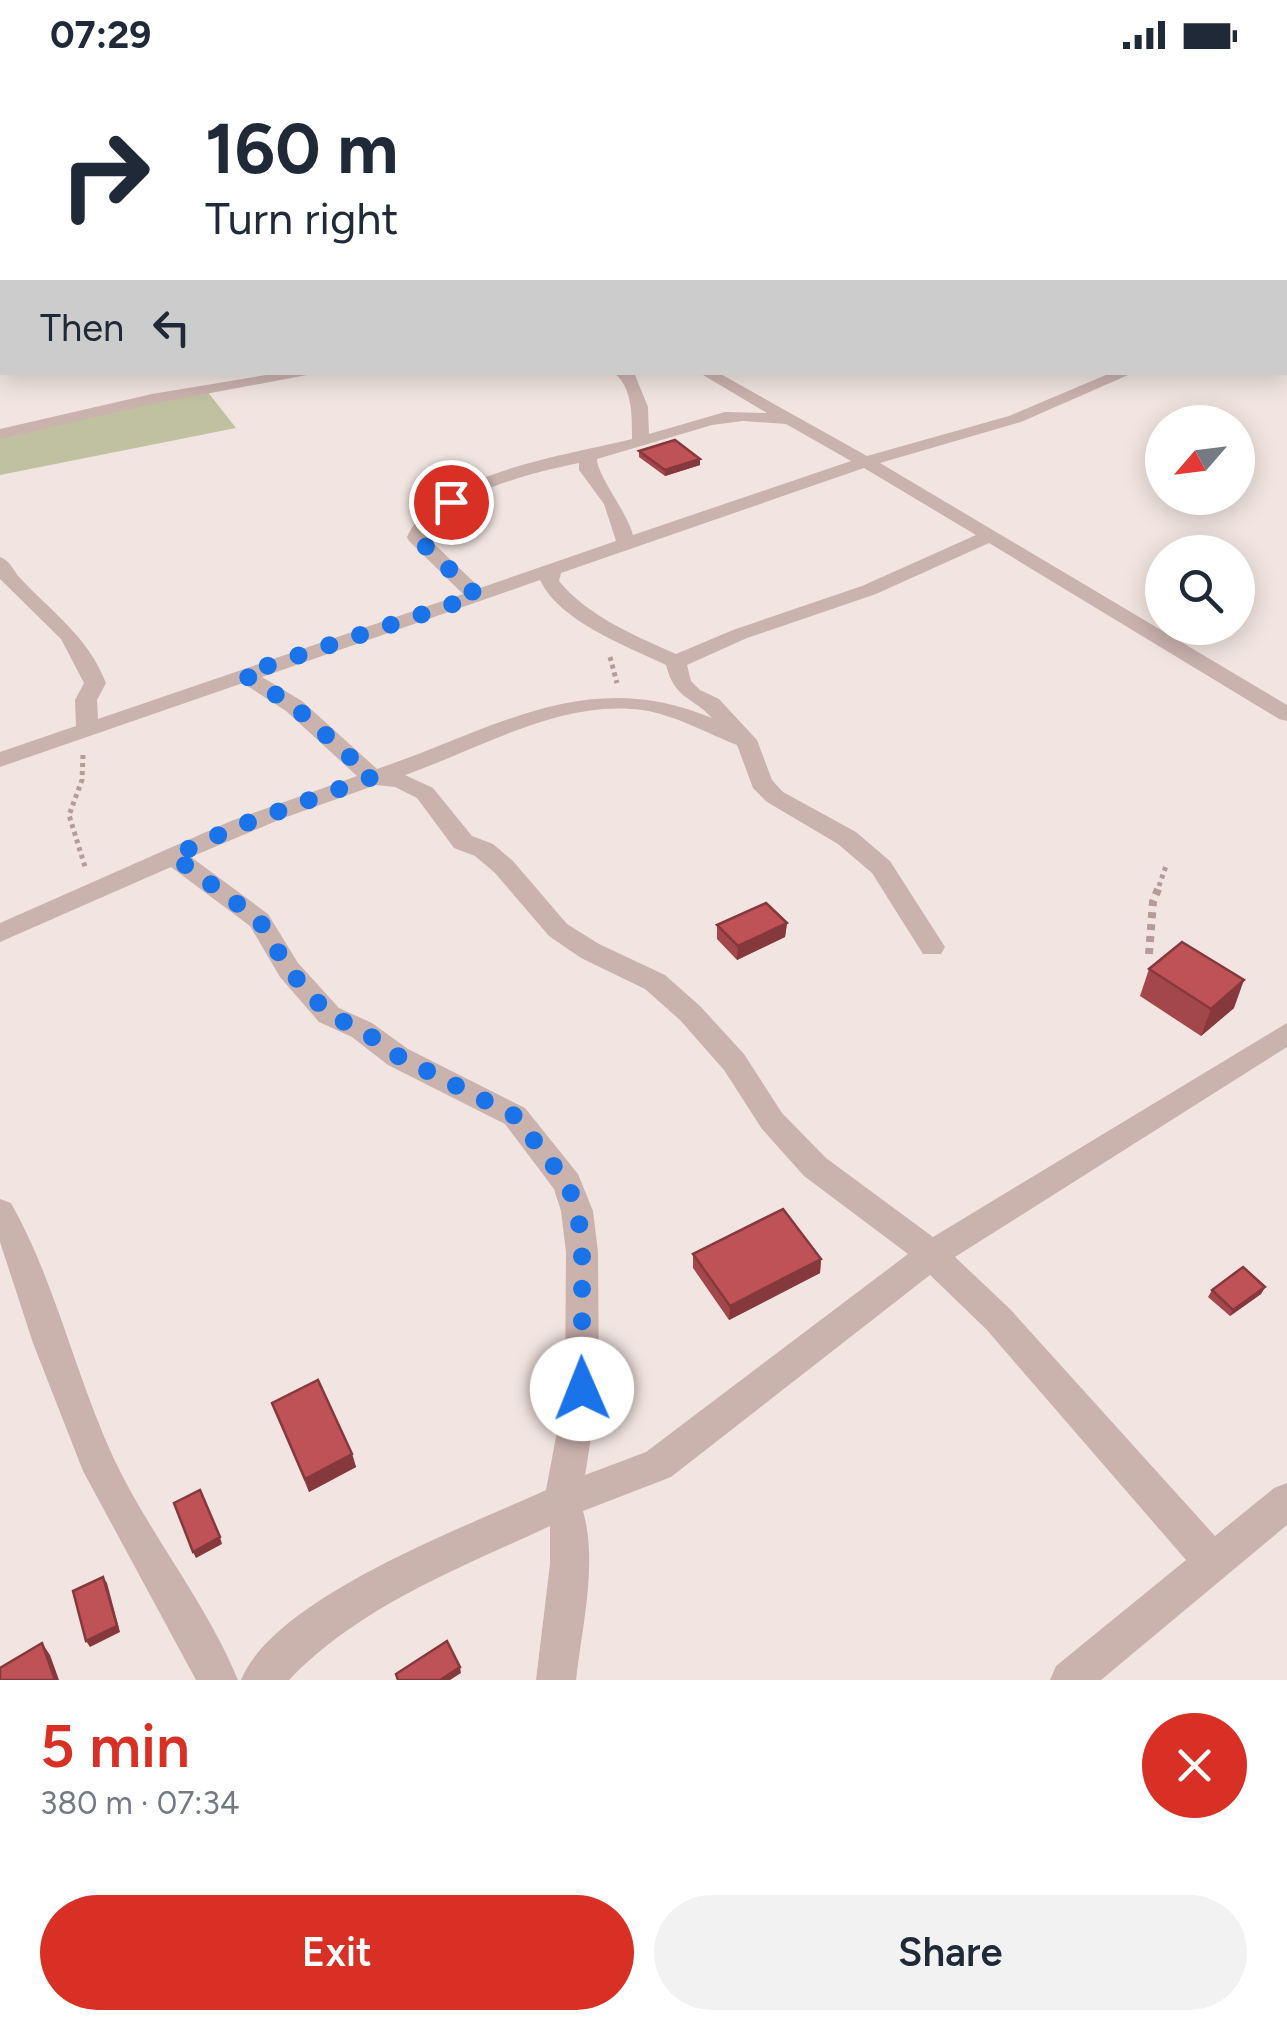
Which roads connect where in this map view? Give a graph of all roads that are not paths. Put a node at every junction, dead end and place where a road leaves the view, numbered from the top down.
1 (297, 375) edge
2 (625, 375) edge
3 (711, 375) edge
4 (1121, 375) edge
5 (806, 427) junction
6 (0, 434) edge
7 (641, 442) junction
8 (588, 456) junction
9 (867, 461) junction
10 (989, 536) junction
11 (626, 544) junction
12 (0, 563) edge
13 (552, 571) junction
14 (477, 596) junction
15 (676, 662) junction
16 (243, 674) junction
17 (1287, 714) edge
18 (87, 729) junction
19 (746, 740) junction
20 (0, 760) edge
21 (372, 777) junction
22 (173, 856) junction
23 (5, 936) edge
24 (932, 947) dead end
25 (1287, 1034) edge
26 (0, 1212) edge
27 (930, 1254) junction
28 (562, 1501) junction
29 (1287, 1501) edge
30 (1213, 1562) junction
31 (218, 1680) edge
32 (261, 1680) edge
33 (556, 1680) edge
34 (1070, 1680) edge

1 - 6 street
2 - 7 street
3 - 5 street
4 - 9 street
5 - 7 street
5 - 9 street
7 - 8 street
8 - 11 street
8 - 14 street
9 - 10 street
9 - 11 street
10 - 15 street
10 - 17 street
11 - 13 street
12 - 18 street
13 - 14 street
13 - 15 street
14 - 16 street
15 - 19 street
16 - 18 street
16 - 21 street
18 - 20 street
19 - 21 street
19 - 24 street
21 - 22 street
21 - 27 street
22 - 23 street
22 - 28 street
25 - 27 street
26 - 31 street
27 - 28 street
27 - 30 street
28 - 32 street
28 - 33 street
29 - 30 street
30 - 34 street

